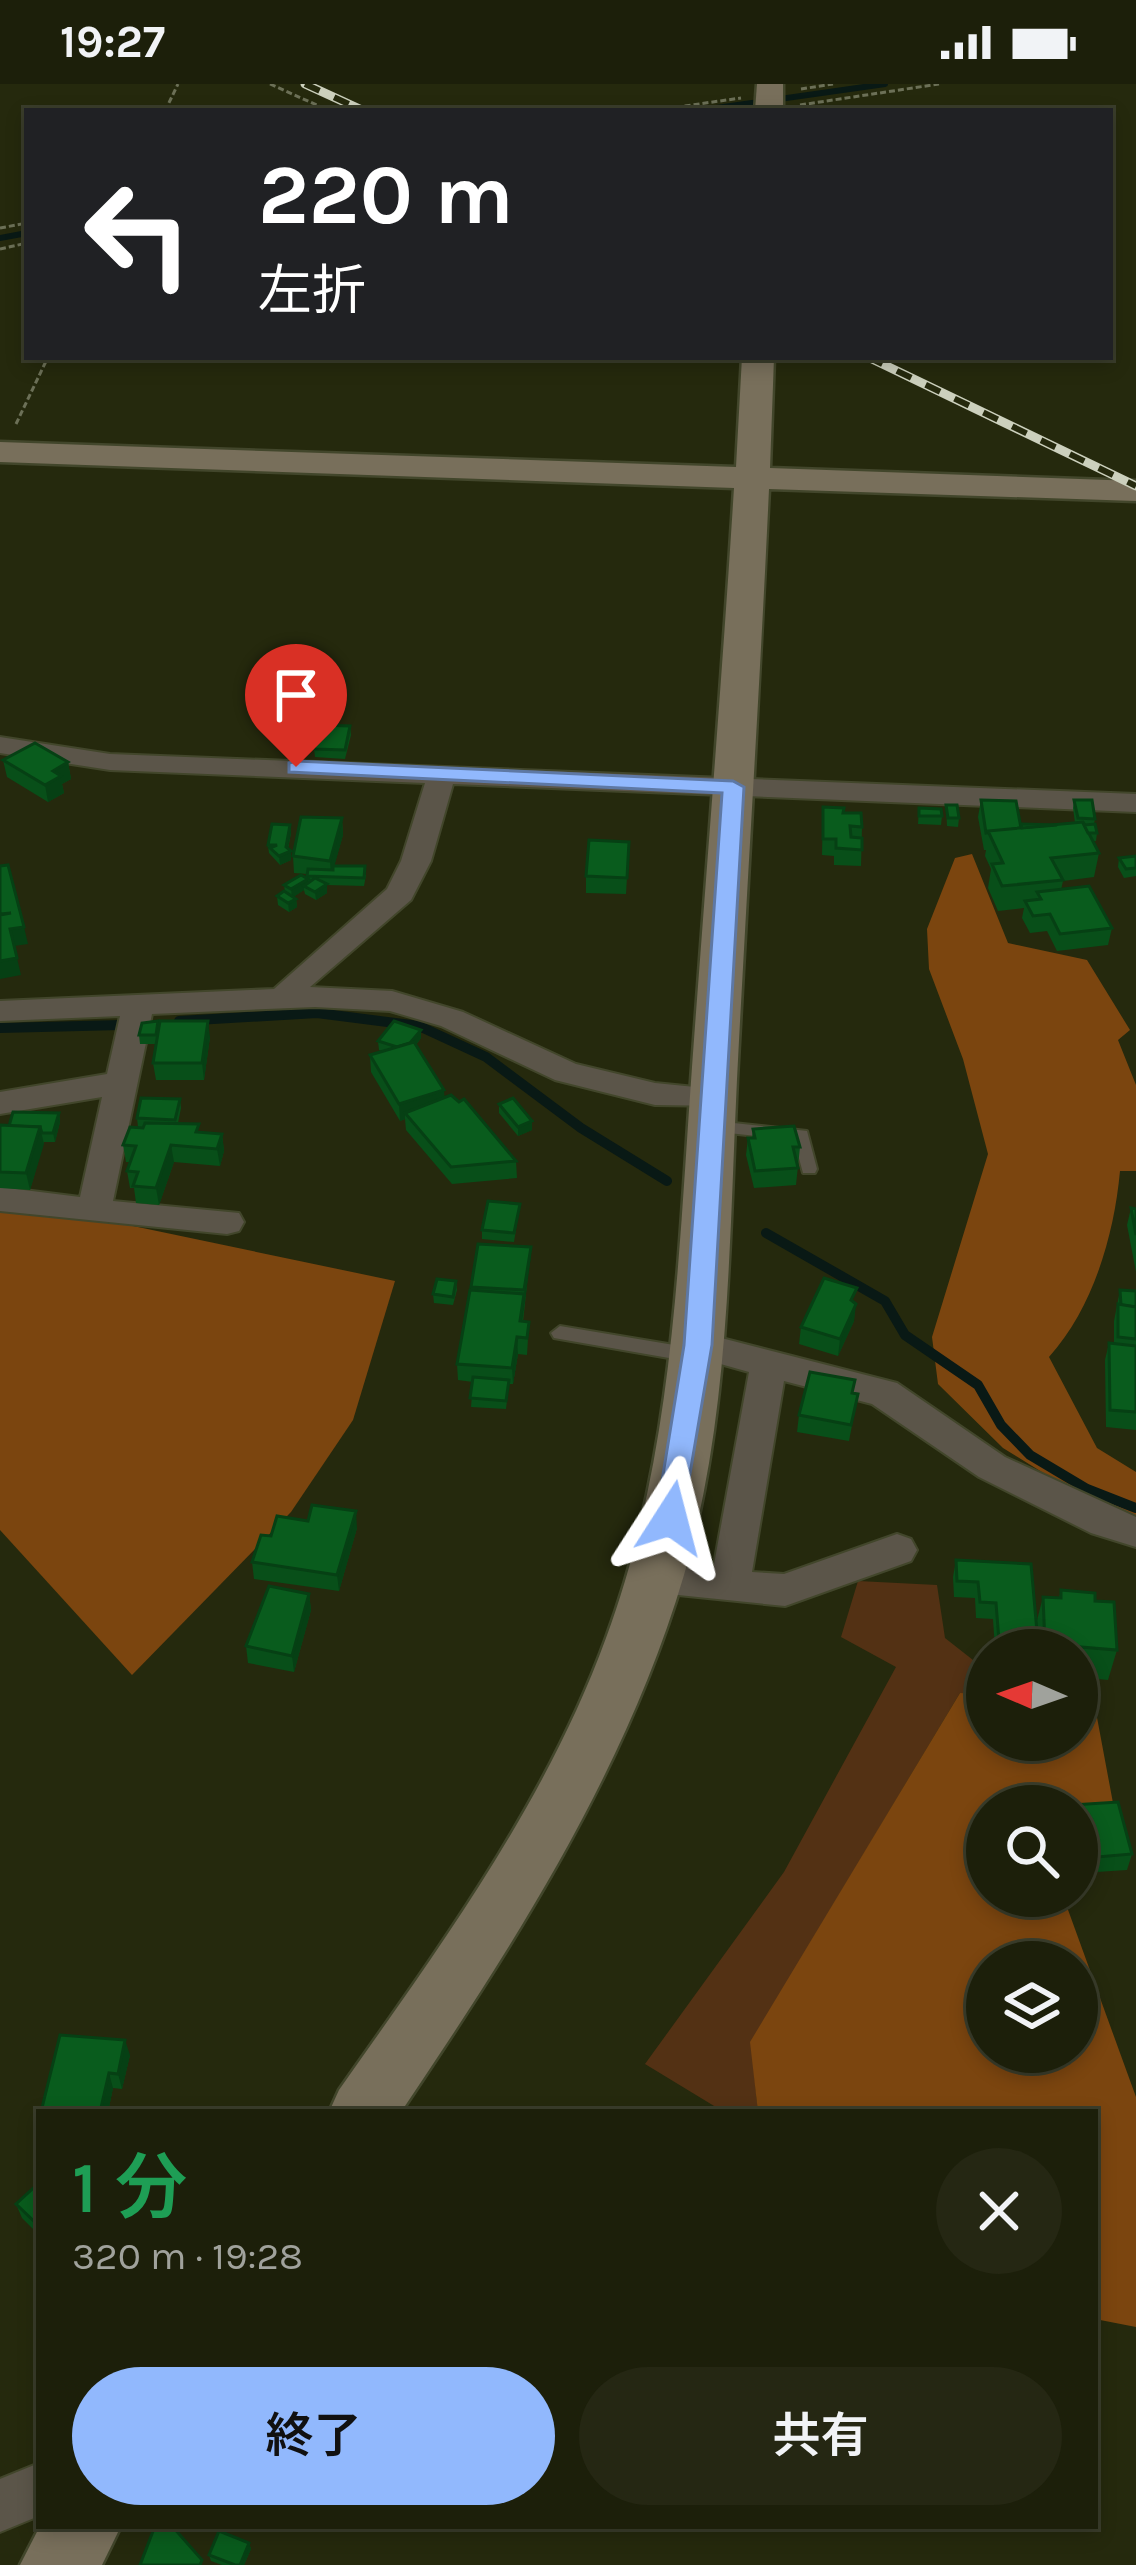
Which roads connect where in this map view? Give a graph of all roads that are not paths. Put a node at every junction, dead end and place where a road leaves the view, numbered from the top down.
1 (758, 360) edge
2 (1, 453) edge
3 (753, 479) junction
4 (1136, 491) edge
5 (0, 746) edge
6 (442, 774) junction
7 (733, 787) junction
8 (1136, 803) edge
9 (283, 998) junction
10 (137, 1009) junction
11 (0, 1011) edge
12 (121, 1083) junction
13 (0, 1103) edge
14 (712, 1112) junction
15 (809, 1168) dead end
16 (0, 1198) edge
17 (94, 1211) junction
18 (227, 1222) dead end
19 (560, 1333) dead end
20 (697, 1350) junction
21 (769, 1360) junction
22 (1136, 1532) edge
23 (897, 1550) dead end
24 (652, 1580) junction
25 (730, 1587) junction
26 (364, 2109) edge
27 (36, 2489) edge
28 (0, 2506) edge
29 (82, 2529) edge
30 (58, 2565) edge

1 - 3 street
2 - 3 street
3 - 4 street
3 - 7 street
5 - 6 street
6 - 7 street
6 - 9 street
7 - 8 street
7 - 14 street
9 - 10 street
9 - 14 street
10 - 11 street
10 - 12 street
12 - 13 street
12 - 17 street
14 - 15 lane
14 - 20 street
16 - 17 street
17 - 18 street
19 - 20 lane
20 - 21 street
20 - 24 street
21 - 22 street
21 - 25 street
23 - 25 street
24 - 25 street
24 - 26 street
27 - 28 street
29 - 30 street

